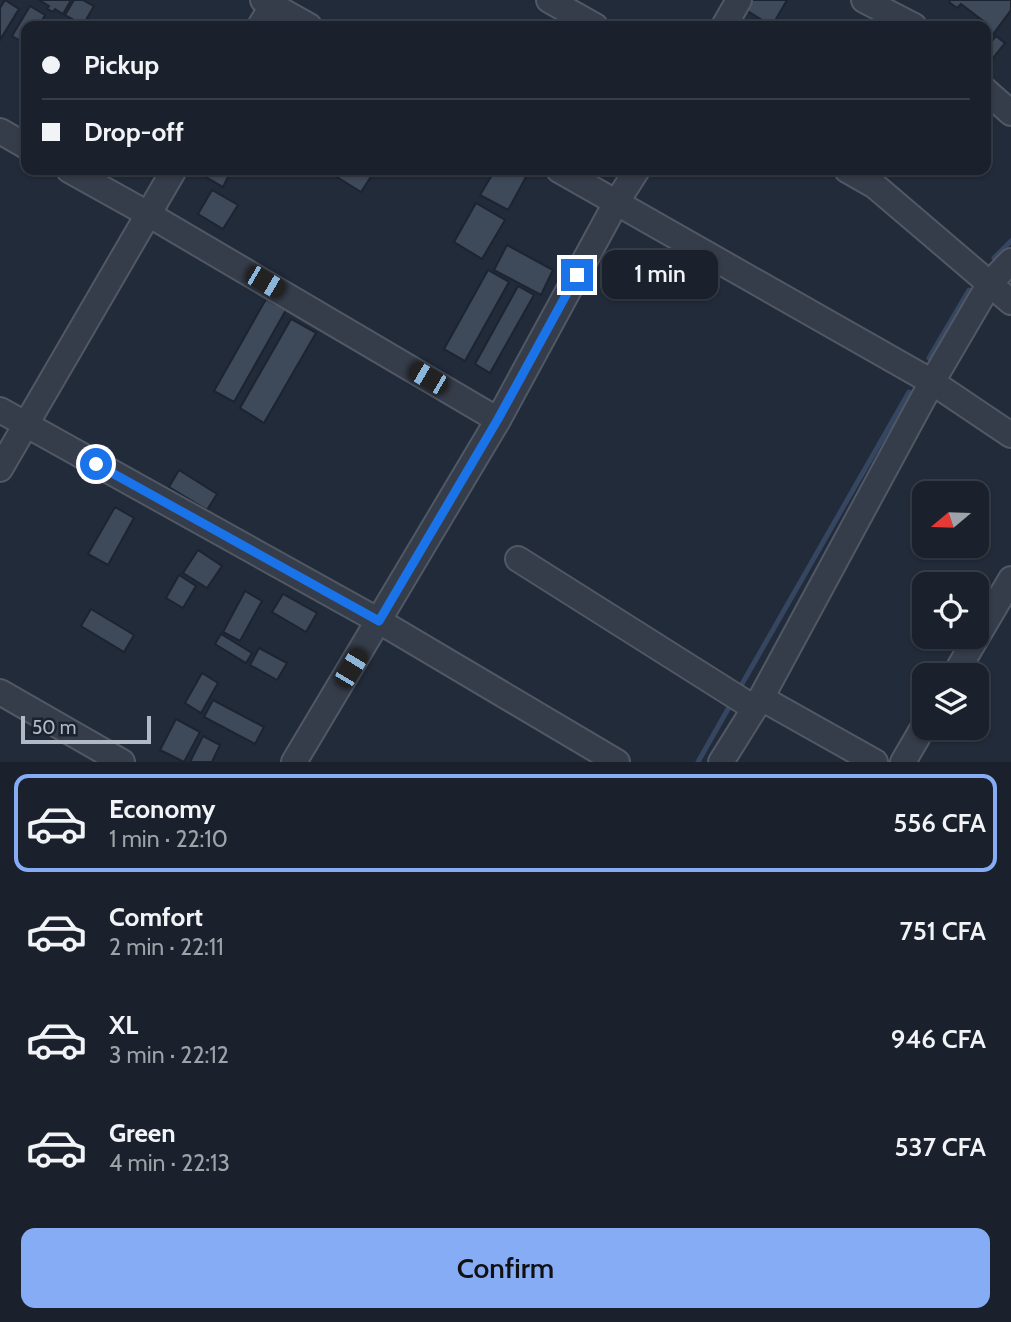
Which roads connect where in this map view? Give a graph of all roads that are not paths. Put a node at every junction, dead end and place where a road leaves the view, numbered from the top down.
1 (549, 0) edge
2 (739, 0) edge
3 (864, 0) edge
4 (268, 8) edge
5 (298, 21) edge
6 (585, 21) edge
7 (727, 21) edge
8 (904, 21) edge
9 (991, 95) edge
10 (1011, 113) edge
11 (0, 131) edge
12 (21, 143) edge
13 (78, 175) edge
14 (171, 175) edge
15 (568, 175) edge
16 (633, 175) edge
17 (856, 175) edge
18 (616, 203) junction
19 (148, 214) junction
20 (1011, 261) edge
21 (990, 284) junction
22 (1011, 302) edge
23 (932, 382) junction
24 (0, 410) edge
25 (498, 419) junction
26 (25, 425) junction
27 (1011, 435) edge
28 (0, 469) edge
29 (518, 559) dead end
30 (1011, 579) edge
31 (379, 621) junction
32 (962, 663) edge
33 (0, 691) edge
34 (758, 703) junction
35 (916, 740) edge
36 (122, 762) edge
37 (294, 762) edge
38 (617, 762) edge
39 (721, 762) edge
40 (875, 762) edge
41 (903, 762) edge

1 - 6 street
2 - 7 street
3 - 8 street
4 - 5 street
9 - 10 street
11 - 12 street
13 - 19 street
14 - 19 street
15 - 18 street
16 - 18 street
17 - 21 street
18 - 23 street
18 - 25 street
19 - 25 street
19 - 26 street
20 - 21 street
21 - 22 street
21 - 23 street
23 - 27 street
23 - 34 street
24 - 26 street
25 - 31 street
26 - 28 street
26 - 31 street
29 - 34 street
30 - 32 street
31 - 37 street
31 - 38 street
33 - 36 street
34 - 39 street
34 - 40 street
35 - 41 street

